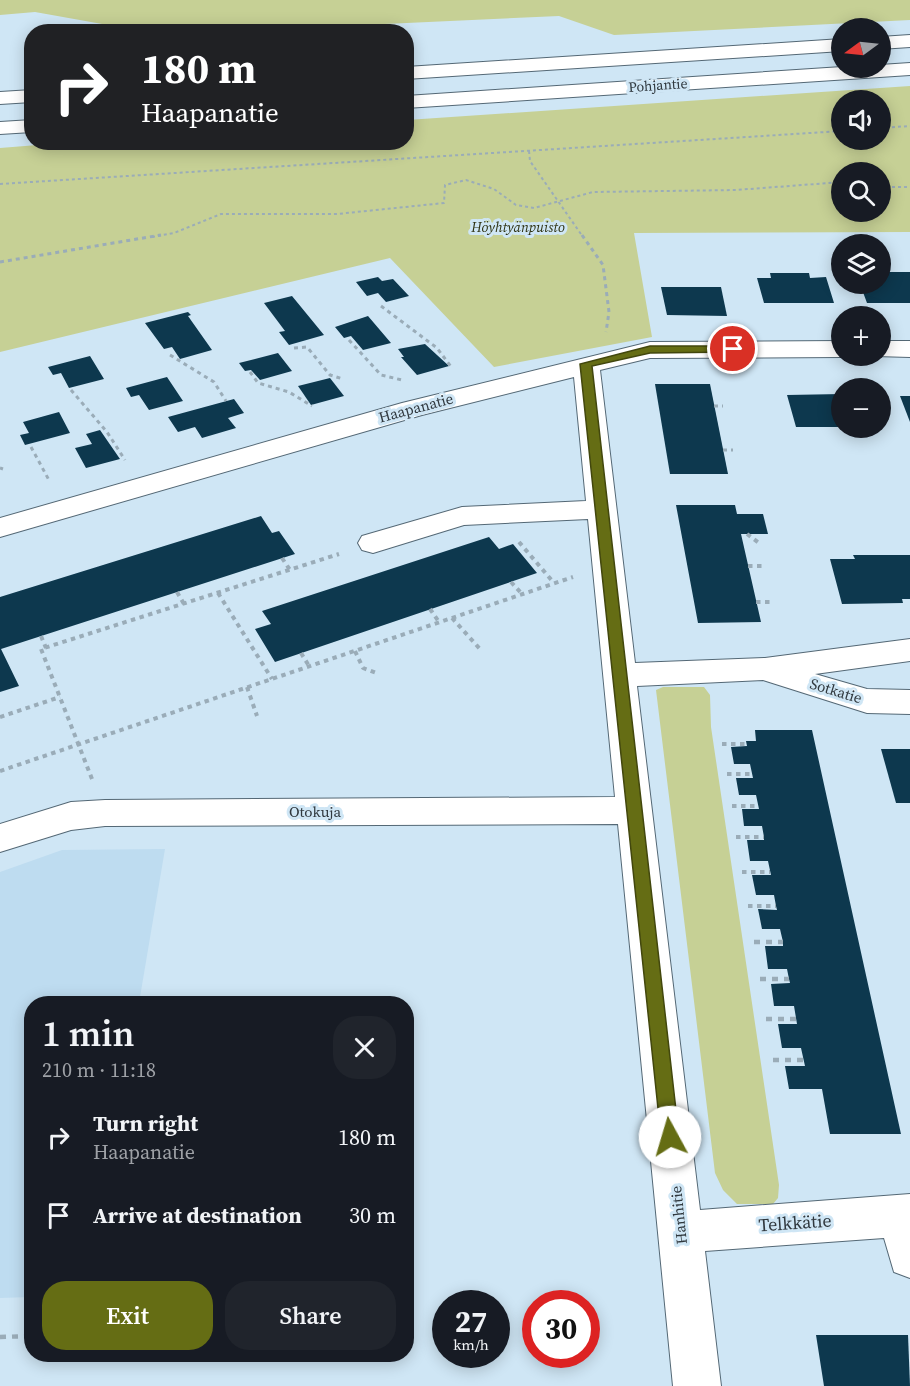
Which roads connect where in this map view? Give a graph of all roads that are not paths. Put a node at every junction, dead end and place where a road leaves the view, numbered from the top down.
1 (910, 41) edge
2 (891, 42) edge
3 (831, 46) edge
4 (910, 69) edge
5 (414, 72) edge
6 (24, 96) edge
7 (0, 98) edge
8 (414, 101) edge
9 (24, 126) edge
10 (0, 128) edge
11 (831, 349) edge
12 (891, 349) edge
13 (910, 349) edge
14 (595, 362) junction
15 (601, 509) junction
16 (0, 528) edge
17 (373, 543) road end
18 (910, 650) edge
19 (765, 669) junction
20 (620, 675) junction
21 (910, 702) edge
22 (634, 810) junction
23 (0, 838) edge
24 (907, 1229) edge
25 (680, 1232) junction
26 (697, 1386) edge

1 - 2 main road
3 - 5 main road, Pohjantie
4 - 8 main road, Pohjantie
6 - 7 main road
9 - 10 main road
11 - 14 main road, Haapanatie
12 - 13 main road
14 - 15 main road, Hanhitie
14 - 16 main road, Haapanatie
15 - 17 main road
15 - 20 main road, Hanhitie
18 - 19 main road, Sotkatie
19 - 20 main road, Sotkatie
19 - 21 main road, Sotkatie
20 - 22 main road, Hanhitie
22 - 23 main road, Otokuja
22 - 25 main road, Hanhitie
24 - 25 main road, Telkkätie
25 - 26 main road, Hanhitie

